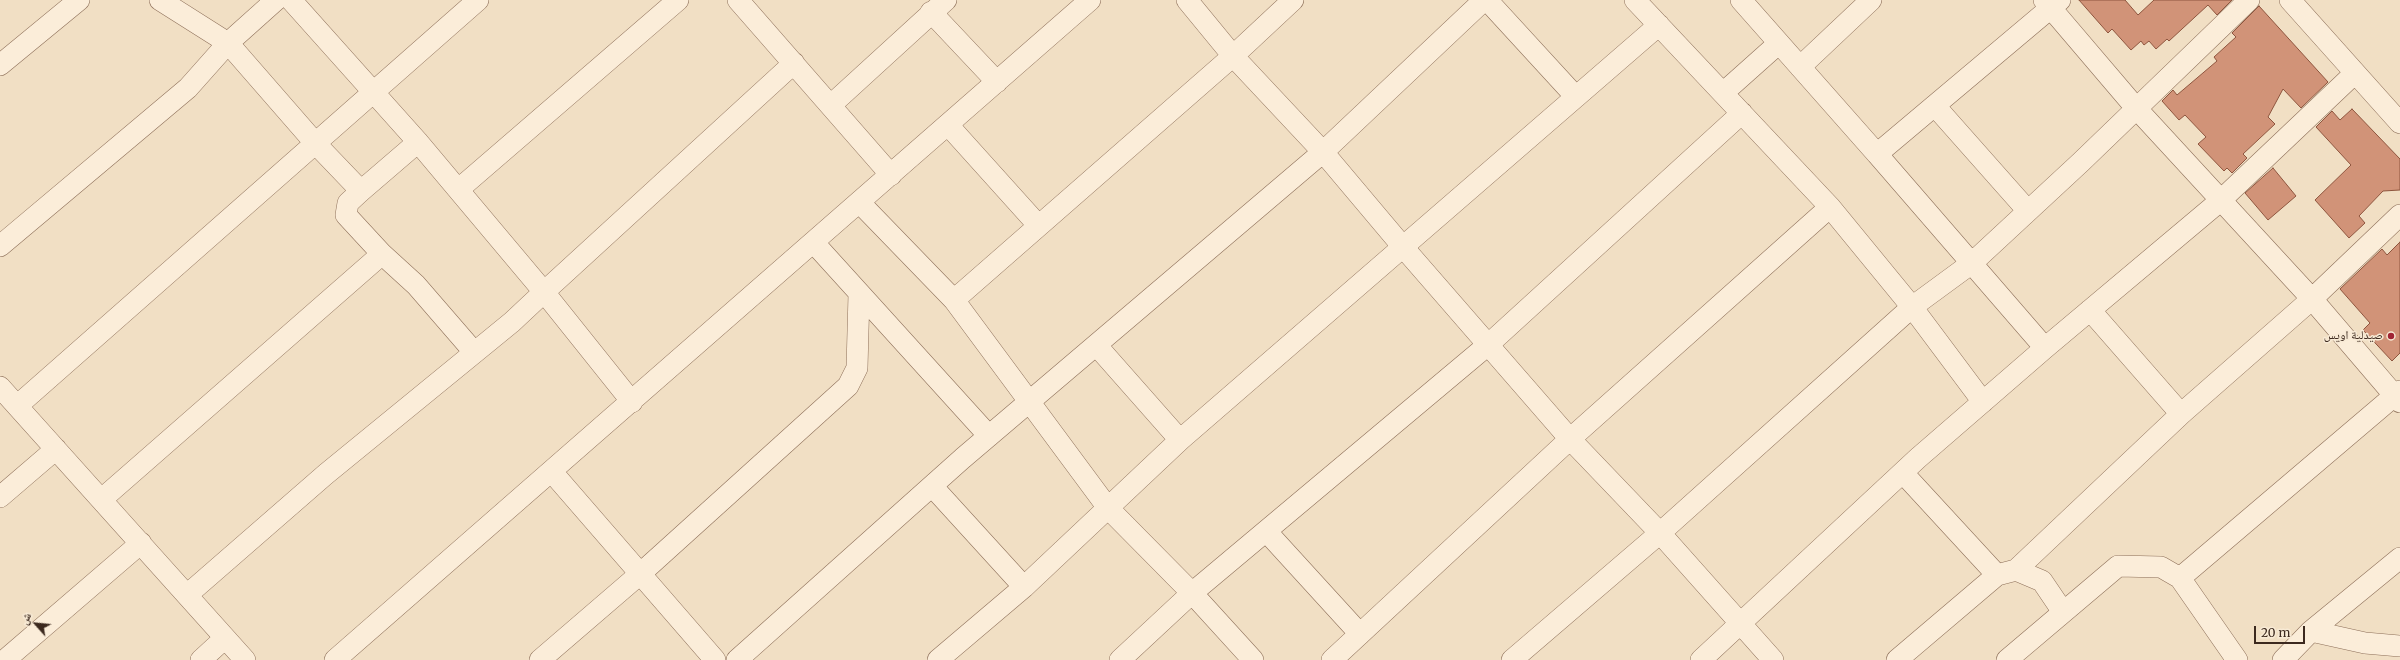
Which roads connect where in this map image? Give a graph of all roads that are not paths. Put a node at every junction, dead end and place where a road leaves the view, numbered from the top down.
1 (78, 0) edge
2 (160, 0) edge
3 (276, 0) edge
4 (291, 0) edge
5 (478, 0) edge
6 (678, 0) edge
7 (1090, 0) edge
8 (1187, 0) edge
9 (1293, 0) edge
10 (1485, 0) edge
11 (1635, 0) edge
12 (1742, 0) edge
13 (1871, 0) edge
14 (2249, 0) edge
15 (2290, 0) edge
16 (741, 1) edge
17 (2052, 3) edge
18 (939, 6) edge
19 (1659, 25) junction
20 (228, 43) junction
21 (1779, 43) junction
22 (1233, 56) junction
23 (794, 63) junction
24 (0, 65) edge
25 (1800, 67) junction
26 (2355, 73) junction
27 (997, 82) junction
28 (374, 93) junction
29 (1723, 93) junction
30 (1576, 96) junction
31 (831, 105) junction
32 (1935, 106) junction
33 (2136, 108) junction
34 (1742, 113) junction
35 (2400, 122) edge
36 (948, 125) junction
37 (418, 142) junction
38 (316, 144) junction
39 (1323, 152) junction
40 (1877, 154) junction
41 (891, 175) junction
42 (459, 189) junction
43 (361, 191) junction
44 (2220, 201) junction
45 (860, 203) junction
46 (1830, 207) junction
47 (2028, 211) junction
48 (2400, 215) edge
49 (1038, 225) junction
50 (814, 243) junction
51 (0, 246) edge
52 (1403, 247) junction
53 (382, 254) junction
54 (1972, 263) junction
55 (544, 292) junction
56 (859, 294) junction
57 (2312, 299) junction
58 (954, 300) junction
59 (1912, 307) junction
60 (2090, 310) junction
61 (1489, 344) junction
62 (1097, 346) junction
63 (2045, 348) junction
64 (474, 352) junction
65 (0, 387) edge
66 (2398, 396) edge
67 (1030, 400) junction
68 (632, 402) junction
69 (1983, 402) junction
70 (17, 406) junction
71 (2181, 414) junction
72 (989, 436) junction
73 (1570, 439) junction
74 (1180, 440) junction
75 (56, 449) junction
76 (552, 472) junction
77 (1903, 473) junction
78 (932, 486) junction
79 (0, 497) edge
80 (102, 499) junction
81 (1108, 508) junction
82 (1266, 531) junction
83 (1660, 533) junction
84 (141, 543) junction
85 (2400, 558) edge
86 (2006, 572) junction
87 (640, 574) junction
88 (2180, 578) junction
89 (1024, 587) junction
90 (1192, 593) junction
91 (186, 595) junction
92 (2063, 612) junction
93 (1742, 623) junction
94 (2311, 631) junction
95 (1360, 634) junction
96 (225, 638) junction
97 (2365, 643) junction
98 (2400, 646) edge
99 (1919, 653) edge
100 (5, 660) edge
101 (201, 660) edge
102 (245, 660) edge
103 (335, 660) edge
104 (540, 660) edge
105 (715, 660) edge
106 (737, 660) edge
107 (938, 660) edge
108 (1121, 660) edge
109 (1253, 660) edge
110 (1332, 660) edge
111 (1512, 660) edge
112 (1701, 660) edge
113 (1773, 660) edge
114 (1897, 660) edge
115 (2008, 660) edge
116 (2238, 660) edge
117 (2283, 660) edge
118 (2376, 660) edge

1 - 24 street
2 - 20 street
3 - 20 street
4 - 28 street
5 - 28 street
6 - 42 street
7 - 27 street
8 - 22 street
9 - 22 street
10 - 30 street
10 - 39 street
11 - 19 street
12 - 21 street
13 - 25 street
14 - 33 street
15 - 26 street
16 - 23 street
17 - 32 street
17 - 33 street
18 - 27 street
18 - 31 street
19 - 29 street
19 - 30 street
20 - 38 street
20 - 51 street
21 - 25 street
21 - 29 street
22 - 39 street
22 - 49 street
23 - 31 street
23 - 55 street
25 - 40 street
26 - 35 street
26 - 44 street
27 - 36 street
28 - 37 street
28 - 38 street
29 - 34 street
30 - 52 street
31 - 41 street
32 - 40 street
32 - 47 street
33 - 44 street
33 - 47 street
34 - 46 street
34 - 61 street
36 - 41 street
36 - 49 street
37 - 42 street
37 - 43 street
38 - 43 street
38 - 70 street
39 - 52 street
39 - 62 street
40 - 54 street
41 - 45 street
42 - 55 street
43 - 53 street
44 - 57 street
44 - 60 street
45 - 50 street
45 - 58 street
46 - 59 street
46 - 73 street
47 - 54 street
48 - 57 street
49 - 58 street
50 - 56 street
50 - 68 street
52 - 61 street
52 - 74 street
53 - 64 street
53 - 80 street
54 - 59 street
54 - 63 street
55 - 64 street
55 - 68 street
56 - 72 street
56 - 87 street
57 - 66 street
57 - 71 street
58 - 67 street
59 - 69 street
59 - 83 street
60 - 63 street
60 - 71 street
61 - 73 street
61 - 82 street
62 - 67 street
62 - 74 street
63 - 69 street
64 - 91 street
65 - 70 street
66 - 88 street
67 - 72 street
67 - 81 street
68 - 76 street
69 - 77 street
70 - 75 street
71 - 86 street
72 - 78 street
73 - 83 street
73 - 95 street
74 - 81 street
75 - 79 street
75 - 80 street
76 - 87 street
76 - 103 street
77 - 86 street
77 - 93 street
78 - 89 street
78 - 106 street
80 - 84 street
81 - 89 street
81 - 90 street
82 - 90 street
82 - 95 street
83 - 93 street
83 - 111 street
84 - 91 street
84 - 100 street
85 - 94 street
86 - 92 street
86 - 99 street
87 - 104 street
87 - 105 street
88 - 92 street
88 - 116 street
89 - 107 street
90 - 108 street
90 - 109 street
91 - 96 street
92 - 115 street
93 - 112 street
93 - 113 street
94 - 97 street
94 - 117 street
95 - 110 street
96 - 101 street
96 - 102 street
97 - 98 street
97 - 118 street
99 - 114 street

